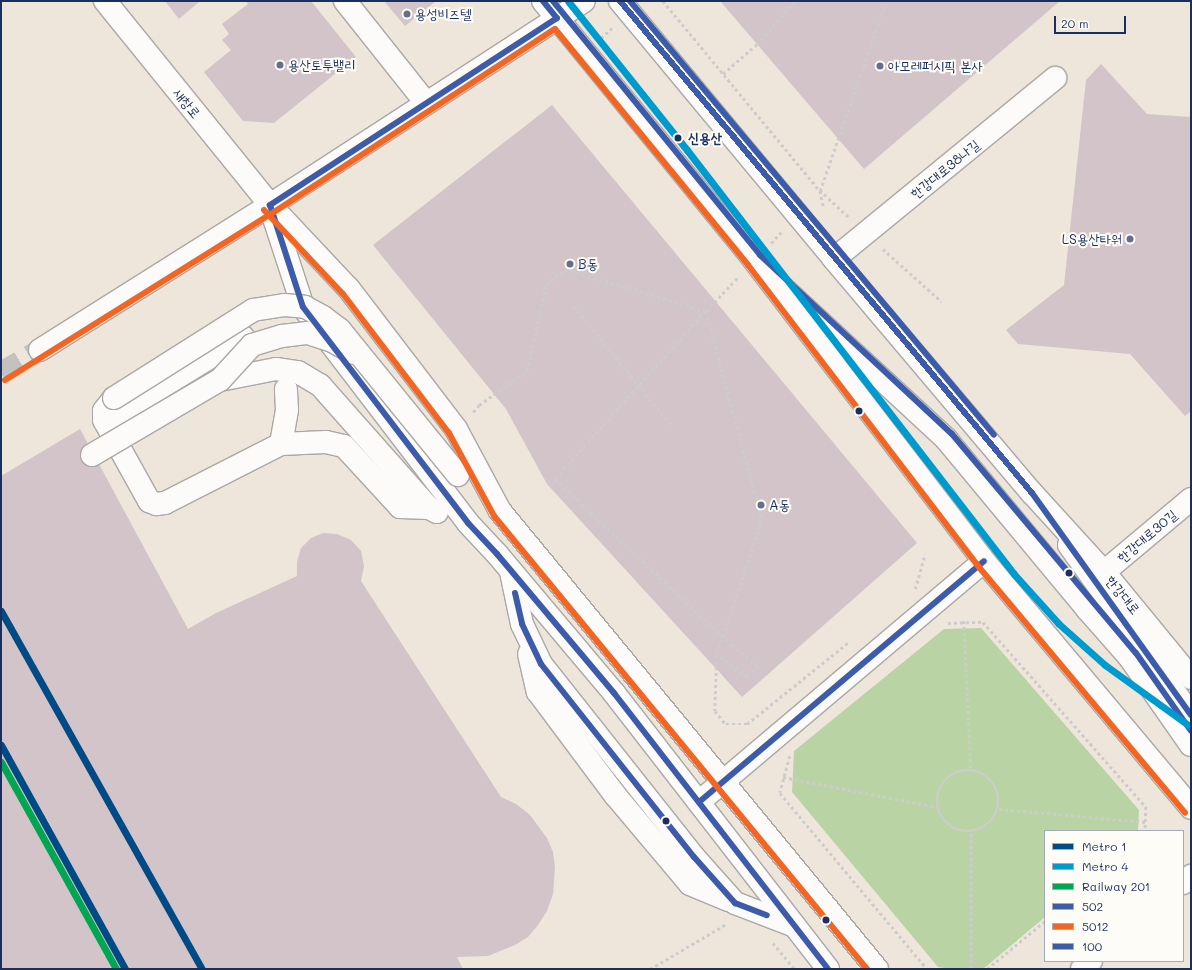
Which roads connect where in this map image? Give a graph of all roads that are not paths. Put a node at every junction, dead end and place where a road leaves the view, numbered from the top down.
1 (105, 1) edge
2 (345, 1) edge
3 (543, 1) edge
4 (584, 1) edge
5 (624, 7) edge
6 (557, 18) junction
7 (1056, 78) dead end
8 (426, 103) junction
9 (270, 205) junction
10 (760, 254) junction
11 (834, 259) junction
12 (244, 338) dead end
13 (40, 350) tunnel mouth
14 (364, 359) junction
15 (220, 380) junction
16 (286, 389) dead end
17 (111, 433) junction
18 (281, 444) junction
19 (92, 455) dead end
20 (1032, 493) junction
21 (1191, 499) edge
22 (426, 504) junction
23 (500, 511) junction
24 (476, 531) junction
25 (984, 561) junction
26 (510, 569) junction
27 (1104, 572) junction
28 (1191, 678) edge
29 (1191, 715) edge
30 (1191, 745) edge
31 (723, 782) junction
32 (699, 802) junction
33 (1191, 808) edge
34 (795, 926) junction
35 (1090, 962) edge
36 (828, 969) edge
37 (877, 969) edge
38 (1082, 969) edge

1 - 9 street, 새창로
2 - 8 street
3 - 6 street
4 - 6 street
5 - 11 street, 한강대로
6 - 8 street
6 - 10 street
7 - 11 street, 한강대로38나길
8 - 9 street
9 - 13 street
9 - 23 street, 새창로
9 - 24 street
10 - 25 street
10 - 30 street
11 - 20 street, 한강대로
12 - 17 street
14 - 15 street, bridge
14 - 17 street, bridge
14 - 23 street, bridge
15 - 19 street, bridge
15 - 22 street
16 - 18 street
17 - 18 street
18 - 22 street
20 - 27 street, 한강대로
20 - 29 street
21 - 27 street, 한강대로30길
22 - 24 street
23 - 31 street
24 - 26 street
25 - 31 street
25 - 33 street
26 - 32 street
26 - 34 street
27 - 28 street, 한강대로
31 - 32 street
31 - 37 street
32 - 34 street
34 - 36 street
35 - 38 street

